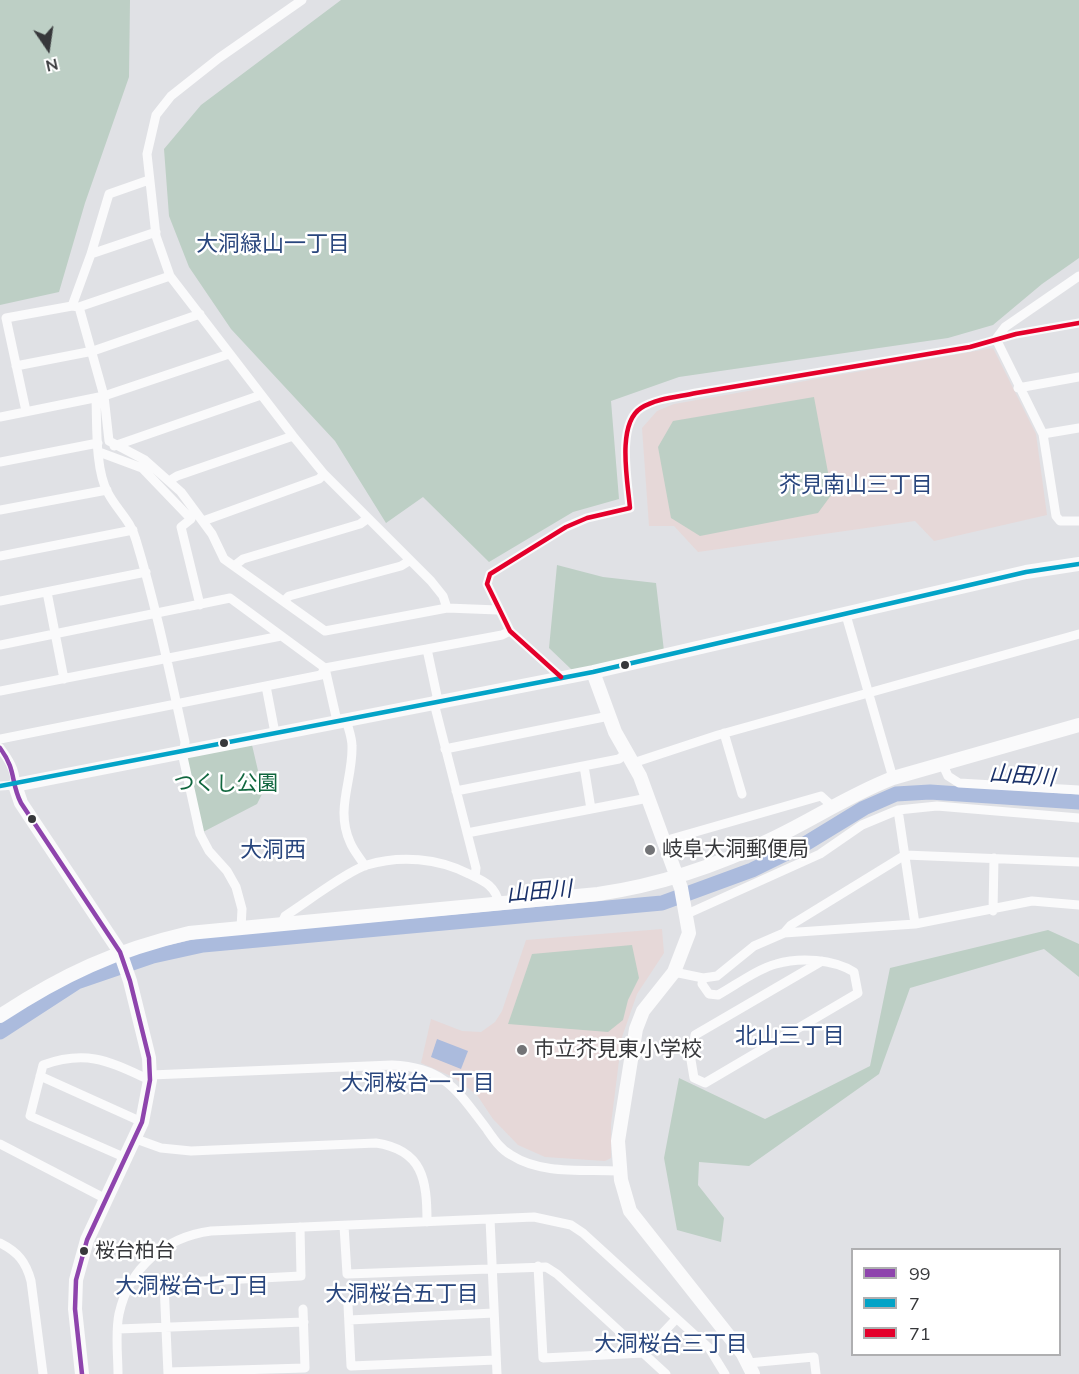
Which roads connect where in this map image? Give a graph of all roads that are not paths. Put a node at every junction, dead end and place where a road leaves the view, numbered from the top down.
1 (302, 0) edge
2 (149, 180) junction
3 (156, 232) junction
4 (91, 254) junction
5 (170, 276) junction
6 (1079, 276) edge
7 (76, 306) junction
8 (200, 314) junction
9 (1079, 323) edge
10 (996, 339) junction
11 (93, 351) junction
12 (229, 354) junction
13 (16, 366) junction
14 (1079, 377) edge
15 (1018, 388) junction
16 (261, 395) junction
17 (100, 397) junction
18 (26, 411) junction
19 (0, 417) edge
20 (1079, 428) edge
21 (1042, 434) junction
22 (293, 436) junction
23 (114, 446) junction
24 (99, 447) junction
25 (0, 462) edge
26 (324, 474) junction
27 (170, 481) junction
28 (107, 490) junction
29 (0, 510) edge
30 (367, 519) junction
31 (203, 521) junction
32 (1079, 521) edge
33 (133, 530) junction
34 (0, 556) edge
35 (409, 561) junction
36 (1079, 564) edge
37 (234, 566) junction
38 (146, 572) junction
39 (47, 592) junction
40 (284, 601) junction
41 (0, 602) edge
42 (200, 604) junction
43 (447, 608) junction
44 (498, 610) junction
45 (155, 615) junction
46 (846, 615) junction
47 (510, 631) junction
48 (1079, 634) edge
49 (55, 635) junction
50 (281, 636) junction
51 (0, 645) edge
52 (427, 650) junction
53 (166, 659) junction
54 (325, 668) junction
55 (593, 672) junction
56 (561, 677) junction
57 (64, 679) junction
58 (266, 686) junction
59 (0, 691) edge
60 (869, 693) junction
61 (434, 703) junction
62 (176, 704) junction
63 (609, 716) junction
64 (341, 720) junction
65 (1079, 725) edge
66 (275, 733) junction
67 (724, 733) junction
68 (0, 739) edge
69 (0, 748) edge
70 (445, 749) junction
71 (183, 751) junction
72 (629, 758) junction
73 (942, 763) junction
74 (584, 766) junction
75 (893, 778) junction
76 (15, 785) junction
77 (0, 786) edge
78 (1079, 790) edge
79 (456, 791) junction
80 (742, 794) dead end
81 (648, 798) junction
82 (832, 806) junction
83 (591, 809) junction
84 (898, 810) junction
85 (1079, 818) edge
86 (467, 833) junction
87 (663, 841) junction
88 (905, 855) junction
89 (994, 858) junction
90 (1079, 862) edge
91 (365, 866) junction
92 (475, 877) junction
93 (680, 883) junction
94 (499, 904) junction
95 (1079, 905) edge
96 (687, 909) junction
97 (993, 911) junction
98 (915, 924) junction
99 (281, 925) junction
100 (241, 928) junction
101 (784, 933) junction
102 (122, 956) junction
103 (822, 961) junction
104 (674, 972) junction
105 (703, 978) junction
106 (0, 1016) edge
107 (40, 1076) junction
108 (151, 1077) junction
109 (142, 1122) junction
110 (136, 1139) junction
111 (0, 1144) edge
112 (126, 1158) junction
113 (619, 1171) junction
114 (106, 1199) junction
115 (490, 1219) junction
116 (427, 1222) junction
117 (344, 1226) junction
118 (300, 1227) junction
119 (0, 1243) edge
120 (538, 1266) junction
121 (492, 1268) junction
122 (348, 1305) dead end
123 (303, 1309) dead end
124 (494, 1313) junction
125 (676, 1319) junction
126 (349, 1320) junction
127 (304, 1322) junction
128 (166, 1328) junction
129 (118, 1329) junction
130 (644, 1353) junction
131 (496, 1359) junction
132 (751, 1369) edge
133 (168, 1373) edge
134 (43, 1374) edge
135 (82, 1374) edge
136 (118, 1374) edge
137 (496, 1374) edge
138 (666, 1374) edge
139 (725, 1374) edge
140 (816, 1374) edge

1 - 2 street
2 - 3 street
2 - 4 street
3 - 4 street
3 - 5 street
4 - 7 street
5 - 7 street
5 - 8 street
6 - 10 street
7 - 11 street
7 - 13 street
8 - 11 street
8 - 12 street
9 - 10 street
10 - 15 street
10 - 44 street
11 - 13 street
11 - 17 street
12 - 16 street
12 - 17 street
13 - 18 street
14 - 15 street
15 - 21 street
16 - 22 street
16 - 23 street
17 - 18 street
17 - 23 street
17 - 24 street
18 - 19 street
20 - 21 street
21 - 32 street
22 - 26 street
22 - 27 street
23 - 27 street
24 - 25 street
24 - 28 street
24 - 42 street
26 - 30 street
26 - 31 street
27 - 31 street
28 - 29 street
28 - 33 street
30 - 35 street
30 - 37 street
31 - 37 street
33 - 34 street
33 - 38 street
35 - 40 street
35 - 43 street
36 - 46 street
37 - 40 street
38 - 39 street
38 - 45 street
39 - 41 street
39 - 49 street
40 - 43 street
42 - 45 street
42 - 50 street
43 - 44 street
44 - 47 street
45 - 49 street
45 - 53 street
46 - 55 street
46 - 60 street
47 - 52 street
47 - 56 street
48 - 60 street
49 - 51 street
49 - 57 street
50 - 53 street
50 - 54 street
52 - 54 street
52 - 61 street
53 - 57 street
53 - 62 street
54 - 58 street
54 - 64 street
55 - 56 street
55 - 63 street
56 - 61 street
57 - 59 street
58 - 62 street
58 - 66 street
60 - 67 street
60 - 75 street
61 - 64 street
61 - 70 street
62 - 68 street
62 - 71 street
63 - 70 street
63 - 72 street
64 - 66 street
64 - 91 street
65 - 73 street
66 - 71 street
67 - 72 street
67 - 80 street
69 - 76 street
70 - 79 street
71 - 76 street
71 - 100 street
72 - 74 street
72 - 81 street
73 - 75 street
73 - 78 street
74 - 79 street
74 - 83 street
75 - 82 street
76 - 77 street
76 - 102 street
79 - 86 street
81 - 83 street
81 - 87 street
82 - 87 street
82 - 93 street
83 - 86 street
84 - 85 street
84 - 88 street
84 - 96 street
86 - 92 street
87 - 93 street
88 - 89 street
88 - 98 street
88 - 101 street
89 - 90 street
89 - 97 street
91 - 92 street
91 - 99 street
92 - 94 street
93 - 94 street
93 - 96 street
94 - 99 street
95 - 97 street
96 - 104 street
97 - 98 street
98 - 101 street
99 - 100 street
100 - 102 street
101 - 105 street
102 - 106 street
102 - 108 street
103 - 103 street
103 - 105 street
104 - 105 street
104 - 113 street
107 - 108 street
107 - 109 street
107 - 112 street
108 - 109 street
108 - 113 street
109 - 110 street
110 - 112 street
110 - 116 street
111 - 114 street
112 - 114 street
113 - 132 street
114 - 135 street
115 - 116 street
115 - 121 street
115 - 125 street
116 - 117 street
117 - 118 street
117 - 121 street
118 - 128 street
118 - 129 street
119 - 134 street
120 - 121 street
120 - 130 street
120 - 130 street
121 - 124 street
122 - 126 street
123 - 127 street
124 - 126 street
124 - 131 street
125 - 130 street
125 - 139 street
126 - 131 street
127 - 128 street
127 - 133 street
128 - 129 street
128 - 133 street
129 - 136 street
130 - 138 street
131 - 137 street
132 - 140 street

